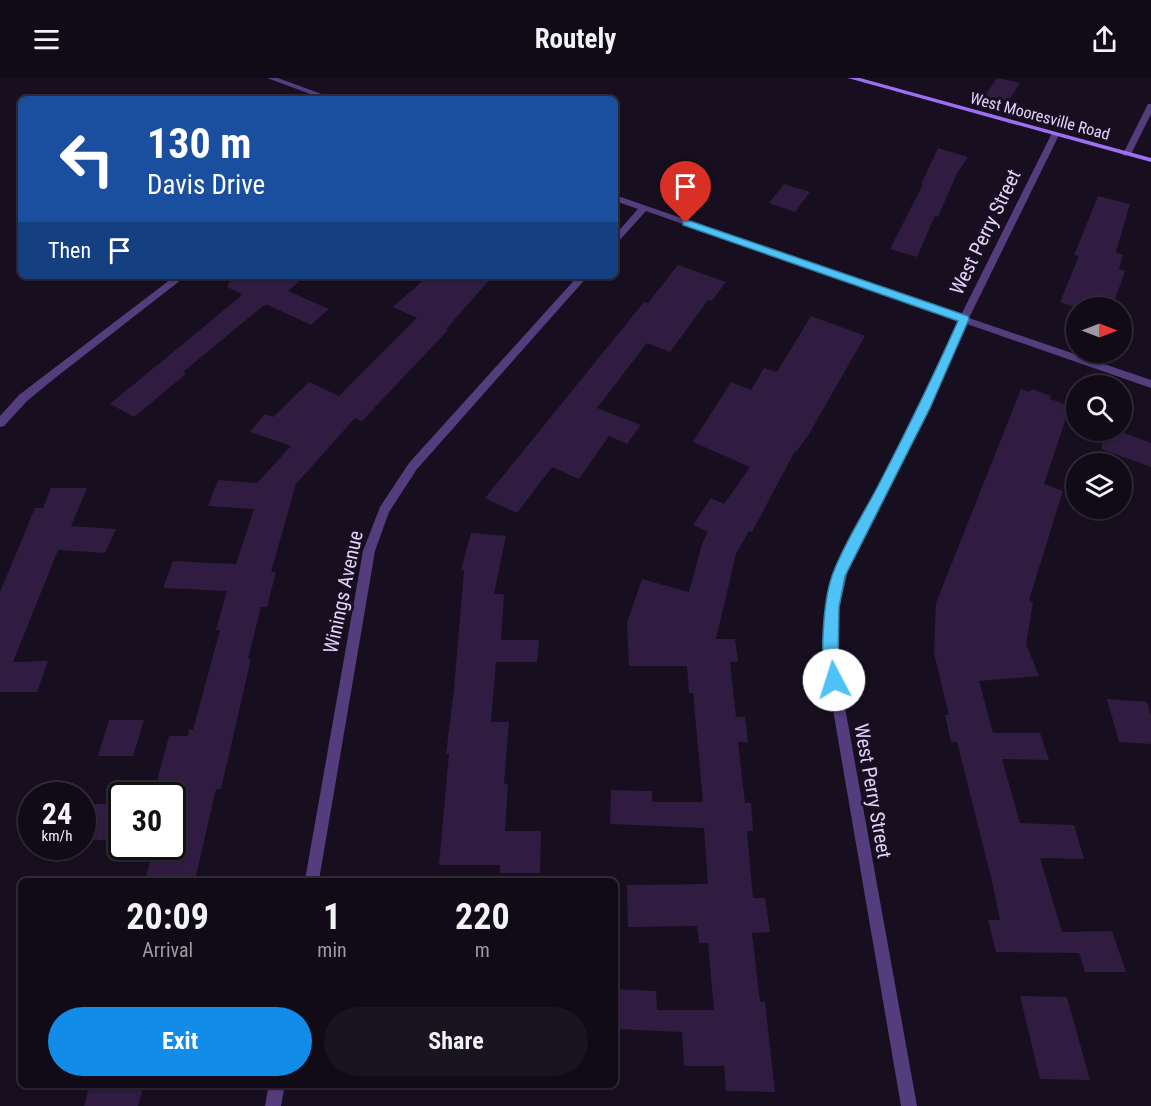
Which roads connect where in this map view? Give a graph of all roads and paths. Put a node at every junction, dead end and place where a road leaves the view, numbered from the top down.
1 (271, 78) edge
2 (852, 78) edge
3 (322, 96) edge
4 (1151, 106) edge
5 (1055, 135) junction
6 (1127, 154) junction
7 (1151, 160) edge
8 (618, 199) edge
9 (644, 208) junction
10 (618, 237) edge
11 (177, 279) edge
12 (580, 279) edge
13 (964, 319) junction
14 (1151, 384) edge
15 (0, 423) edge
16 (312, 878) edge
17 (276, 1088) edge
18 (273, 1106) edge
19 (909, 1106) edge

1 - 3 street
2 - 5 main road, West Mooresville Road
4 - 6 street
5 - 6 main road, West Mooresville Road
5 - 13 street, West Perry Street
6 - 7 main road, West Mooresville Road
8 - 9 street
9 - 10 street
9 - 13 street
11 - 15 street
12 - 16 street, Winings Avenue
13 - 14 street
13 - 19 street, West Perry Street
17 - 18 street

